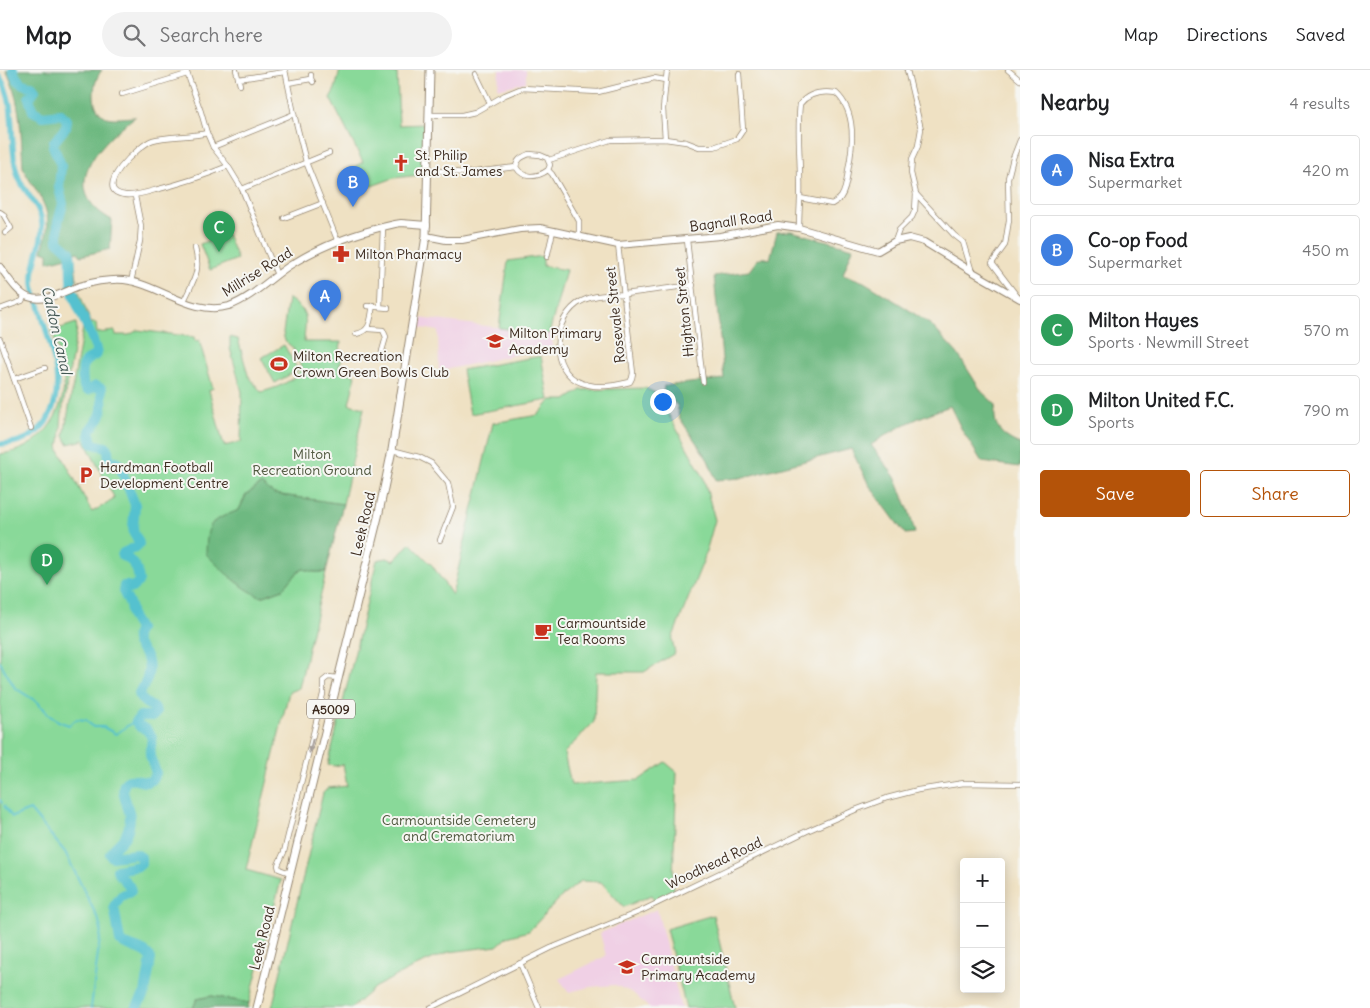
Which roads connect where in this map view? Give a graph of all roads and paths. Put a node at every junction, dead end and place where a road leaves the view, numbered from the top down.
1 (236, 70) edge
2 (430, 70) edge
3 (667, 70) edge
4 (907, 70) edge
5 (1008, 70) edge
6 (285, 71) edge
7 (187, 72) edge
8 (476, 74) dead end
9 (739, 74) dead end
10 (238, 79) junction
11 (312, 79) dead end
12 (665, 80) junction
13 (1020, 80) edge
14 (288, 83) junction
15 (240, 85) dead end
16 (122, 94) dead end
17 (490, 103) junction
18 (294, 114) junction
19 (430, 115) junction
20 (207, 134) junction
21 (665, 139) junction
22 (1020, 140) edge
23 (213, 147) junction
24 (327, 160) dead end
25 (549, 160) junction
26 (306, 162) junction
27 (228, 166) junction
28 (516, 167) junction
29 (429, 170) junction
30 (548, 170) junction
31 (242, 189) junction
32 (916, 194) junction
33 (135, 196) junction
34 (800, 198) junction
35 (323, 203) junction
36 (0, 212) edge
37 (284, 218) dead end
38 (426, 226) junction
39 (383, 227) junction
40 (799, 228) junction
41 (553, 230) junction
42 (5, 233) dead end
43 (426, 236) junction
44 (579, 238) junction
45 (687, 240) junction
46 (895, 241) junction
47 (338, 242) junction
48 (618, 245) junction
49 (195, 248) dead end
50 (547, 257) dead end
51 (0, 267) edge
52 (973, 272) junction
53 (277, 276) junction
54 (131, 282) junction
55 (693, 285) junction
56 (623, 294) junction
57 (27, 297) junction
58 (1019, 297) edge
59 (184, 301) junction
60 (380, 307) junction
61 (388, 308) dead end
62 (0, 309) edge
63 (368, 329) junction
64 (356, 334) dead end
65 (0, 339) edge
66 (382, 351) dead end
67 (45, 368) dead end
68 (14, 379) junction
69 (703, 382) dead end
70 (31, 428) dead end
71 (392, 450) junction
72 (440, 540) dead end
73 (338, 678) junction
74 (1020, 784) edge
75 (290, 873) junction
76 (520, 964) junction
77 (257, 1008) edge
78 (430, 1008) edge
79 (539, 1008) edge

1 - 10 street
2 - 19 main road, A5009
3 - 12 street
4 - 32 street
5 - 13 street
6 - 10 street
6 - 14 street
7 - 16 street
7 - 20 street
8 - 17 street
9 - 21 street
10 - 15 street
11 - 14 street
12 - 17 street
12 - 21 street
14 - 18 street
17 - 19 street
18 - 23 street
18 - 26 street
19 - 29 main road, A5009
20 - 23 street
20 - 33 street
21 - 25 street
22 - 58 street
23 - 27 street
24 - 26 street
25 - 28 street
25 - 30 street
26 - 31 street
26 - 35 street
27 - 31 street
27 - 33 street
28 - 29 street
28 - 30 street
29 - 38 main road, A5009
30 - 44 street
31 - 53 street
32 - 46 street
32 - 52 street
33 - 54 street
34 - 34 street
34 - 40 street
35 - 37 street
35 - 47 street
36 - 42 street
38 - 39 street, Millrise Road
38 - 43 main road, Leek Road / A5009
39 - 47 street, Millrise Road
39 - 60 street
40 - 45 street, Bagnall Road
40 - 46 street, Bagnall Road
41 - 43 street, Bagnall Road
41 - 44 street, Bagnall Road
41 - 50 street
43 - 71 main road, Leek Road / A5009
44 - 48 street, Bagnall Road
45 - 48 street, Bagnall Road
45 - 55 street, Highton Street
46 - 52 street, Bagnall Road
47 - 53 street, Millrise Road
48 - 56 street, Rosevale Street
49 - 59 street
51 - 57 street
52 - 58 street, Bagnall Road
53 - 59 street, Millrise Road
54 - 57 street, Millrise Road
54 - 59 street, Millrise Road
55 - 56 street
55 - 69 street, Highton Street
56 - 56 street, Rosevale Street
57 - 62 street
60 - 61 street
60 - 63 street
63 - 64 street
63 - 66 street
65 - 68 street
67 - 68 street
68 - 70 street
71 - 72 street
71 - 73 main road, Leek Road / A5009
73 - 75 main road, Leek Road / A5009
73 -> 75 street
74 - 76 street, Woodhead Road
75 - 77 main road, Leek Road / A5009
76 - 78 street, Woodhead Road
76 - 79 street

